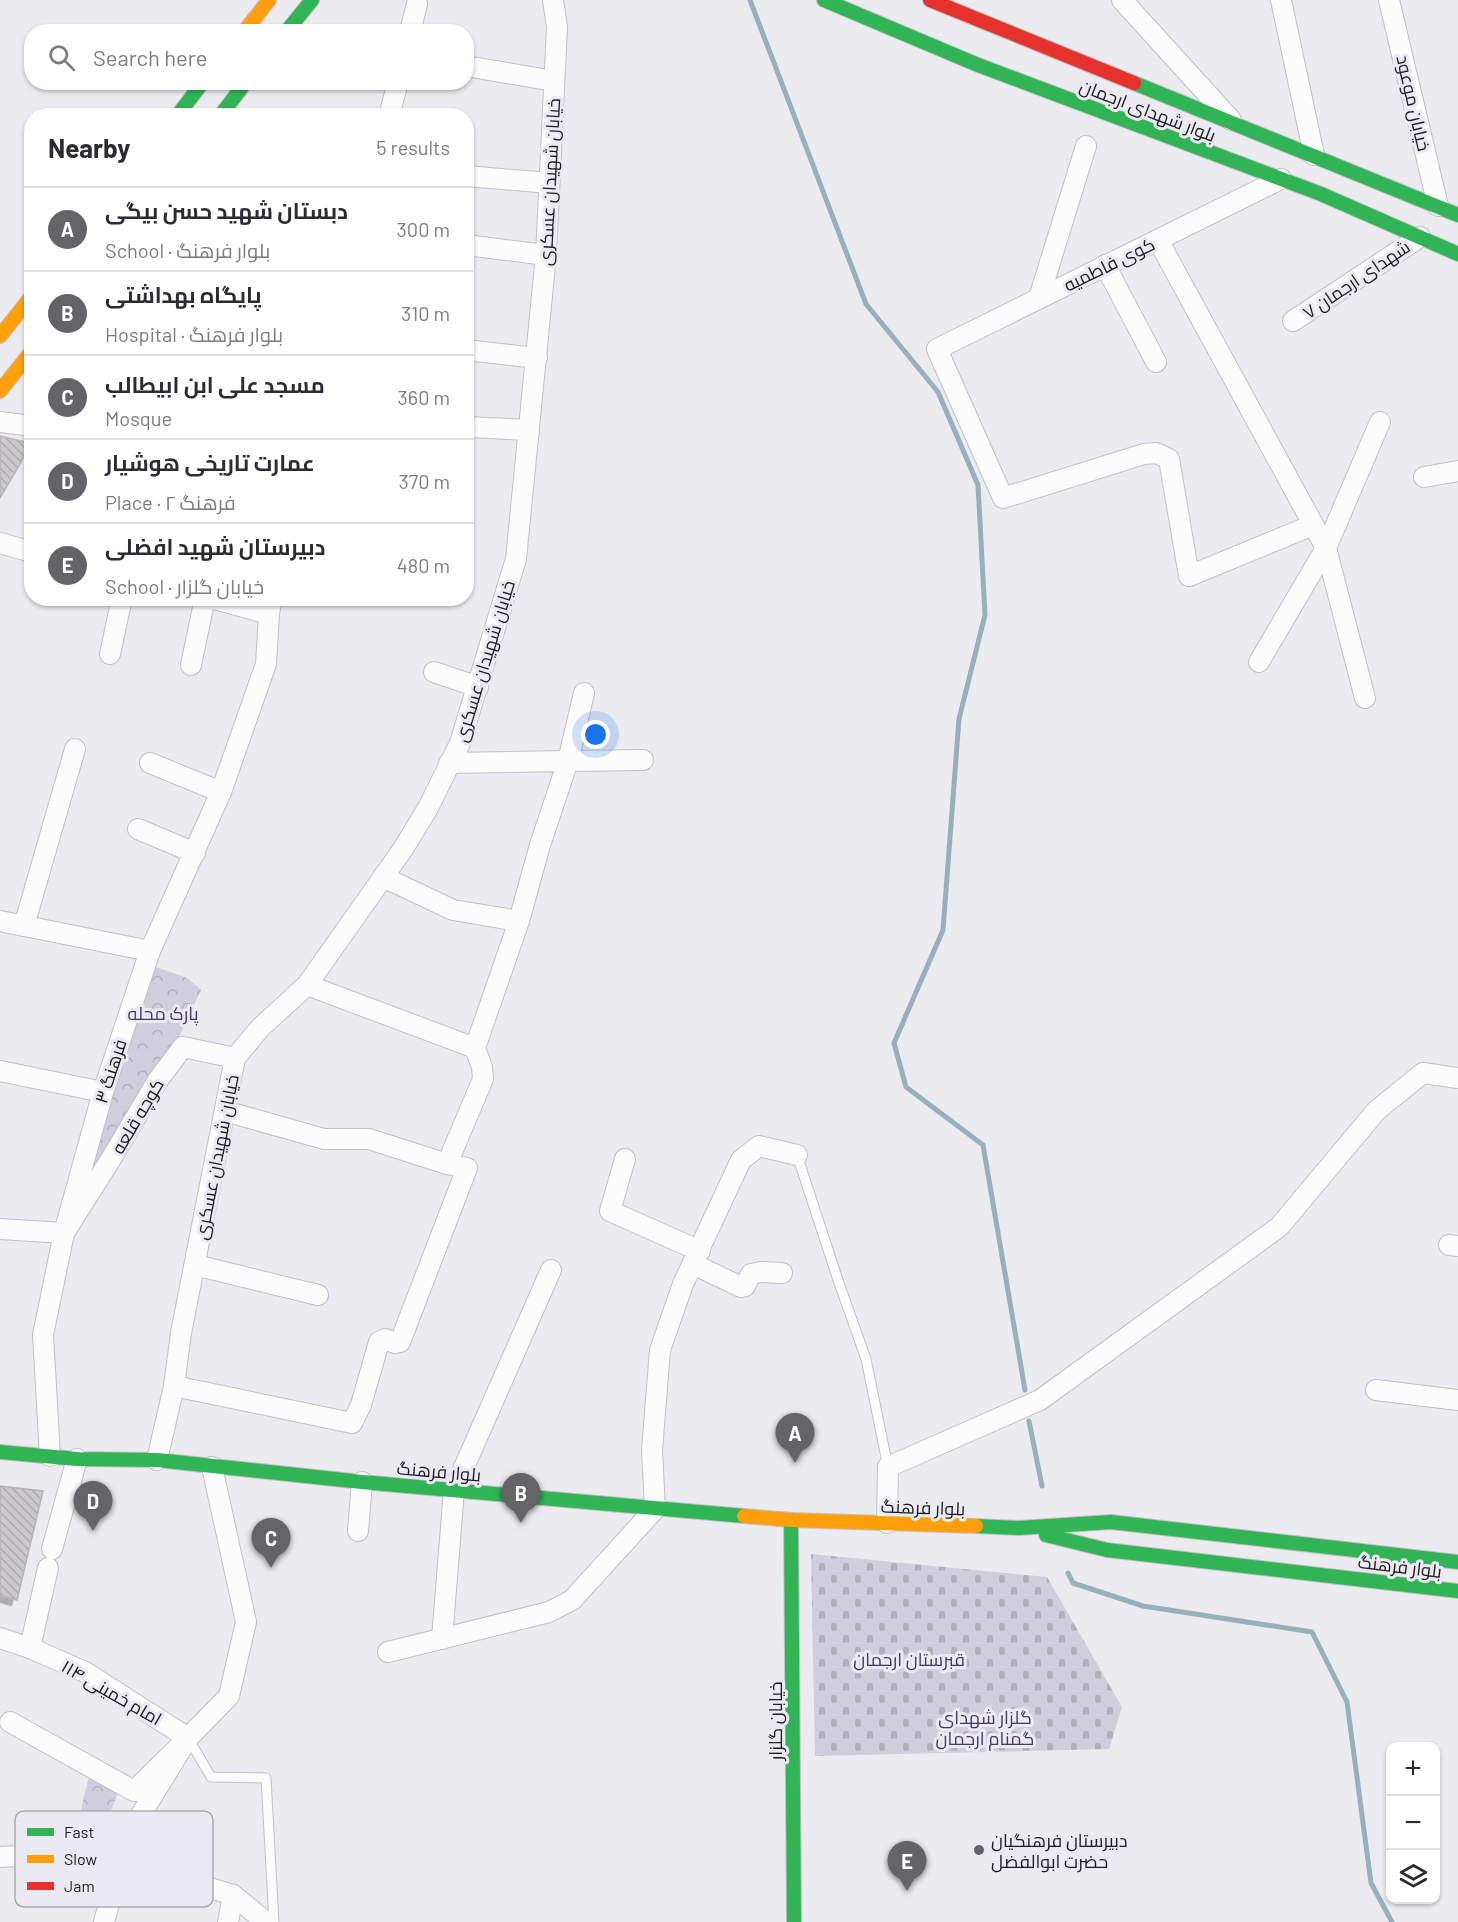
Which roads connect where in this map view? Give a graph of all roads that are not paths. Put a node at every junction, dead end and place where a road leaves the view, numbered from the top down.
1 (269, 0) edge
2 (553, 0) edge
3 (824, 0) edge
4 (930, 0) edge
5 (1122, 0) edge
6 (1281, 0) edge
7 (1389, 0) edge
8 (303, 3) edge
9 (417, 4) dead end
10 (250, 24) edge
11 (291, 24) edge
12 (413, 24) edge
13 (474, 67) edge
14 (554, 81) junction
15 (197, 90) edge
16 (240, 90) edge
17 (396, 90) edge
18 (183, 108) edge
19 (226, 108) edge
20 (391, 108) edge
21 (1232, 122) junction
22 (1086, 146) dead end
23 (1323, 174) junction
24 (474, 177) edge
25 (1281, 179) junction
26 (549, 183) junction
27 (1438, 206) junction
28 (1458, 215) edge
29 (1420, 237) junction
30 (1158, 240) junction
31 (474, 246) edge
32 (1458, 254) edge
33 (546, 255) junction
34 (1105, 265) junction
35 (1039, 298) junction
36 (24, 305) edge
37 (1293, 321) dead end
38 (1, 332) edge
39 (474, 351) edge
40 (537, 358) junction
41 (24, 361) edge
42 (1156, 362) dead end
43 (0, 391) edge
44 (0, 422) edge
45 (1380, 422) dead end
46 (24, 425) edge
47 (474, 427) edge
48 (529, 430) junction
49 (1458, 471) edge
50 (1424, 477) dead end
51 (1313, 525) junction
52 (1, 548) edge
53 (1326, 548) junction
54 (24, 551) edge
55 (120, 606) edge
56 (204, 606) edge
57 (271, 606) edge
58 (110, 654) dead end
59 (1259, 662) dead end
60 (191, 665) dead end
61 (434, 672) dead end
62 (478, 687) junction
63 (584, 693) dead end
64 (1365, 698) dead end
65 (75, 749) dead end
66 (644, 760) dead end
67 (568, 761) junction
68 (150, 763) dead end
69 (449, 763) junction
70 (220, 792) junction
71 (138, 829) dead end
72 (195, 853) junction
73 (383, 877) junction
74 (0, 921) edge
75 (519, 921) junction
76 (24, 926) junction
77 (150, 951) junction
78 (307, 985) junction
79 (475, 1048) junction
80 (235, 1058) junction
81 (0, 1071) edge
82 (1458, 1078) edge
83 (102, 1092) junction
84 (225, 1111) junction
85 (797, 1155) joint
86 (625, 1159) dead end
87 (447, 1164) junction
88 (0, 1229) edge
89 (64, 1233) junction
90 (696, 1257) junction
91 (195, 1265) junction
92 (551, 1270) dead end
93 (782, 1273) dead end
94 (318, 1295) dead end
95 (174, 1386) junction
96 (1376, 1390) dead end
97 (1458, 1400) edge
98 (0, 1452) edge
99 (50, 1456) junction
100 (77, 1459) junction
101 (157, 1460) junction
102 (212, 1467) junction
103 (888, 1467) junction
104 (363, 1482) junction
105 (454, 1490) junction
106 (655, 1509) junction
107 (791, 1520) junction
108 (887, 1523) junction
109 (1019, 1528) junction
110 (358, 1531) dead end
111 (1458, 1562) edge
112 (1458, 1591) edge
113 (0, 1638) edge
114 (442, 1639) junction
115 (30, 1648) junction
116 (388, 1652) dead end
117 (10, 1722) dead end
118 (188, 1738) junction
119 (143, 1811) edge
120 (15, 1856) edge
121 (0, 1857) edge
122 (213, 1888) edge
123 (232, 1894) junction
124 (108, 1907) edge
125 (104, 1922) edge
126 (228, 1922) edge
127 (266, 1922) edge
128 (273, 1922) edge
129 (794, 1922) edge

1 - 10 main road
2 - 14 street, خیابان شهیدان عسکری
3 - 25 main road, بلوار شهدای ارجمان
4 - 21 main road, بلوار شهدای ارجمان
5 - 21 street
6 - 23 street
7 - 27 street, خیابان موعود
8 - 11 main road
9 - 12 street
13 - 14 street
14 - 26 street, خیابان شهیدان عسکری
15 - 18 main road
16 - 19 main road
17 - 20 street
21 - 23 main road, بلوار شهدای ارجمان
22 - 35 street
23 - 25 main road, بلوار شهدای ارجمان
23 - 27 main road, بلوار شهدای ارجمان
23 - 29 main road, بلوار شهدای ارجمان
24 - 26 street
25 - 30 street, کوی فاطمیه
26 - 33 street, خیابان شهیدان عسکری
27 - 28 main road, بلوار شهدای ارجمان
29 - 32 main road, بلوار شهدای ارجمان
29 - 37 street, شهدای ارجمان ۷
30 - 34 street, کوی فاطمیه
30 - 51 street
31 - 33 street
33 - 40 street, خیابان شهیدان عسکری
34 - 35 street, کوی فاطمیه
34 - 42 street
35 - 51 street, کوی فاطمیه
36 - 38 main road
39 - 40 street
40 - 48 street, خیابان شهیدان عسکری
41 - 43 main road
44 - 46 street
45 - 53 street
47 - 48 street
48 - 62 street, خیابان شهیدان عسکری
49 - 50 street
51 - 53 street
52 - 54 street
53 - 59 street
53 - 64 street
55 - 58 street
56 - 60 street
57 - 70 street, فرهنگ ۳
61 - 62 street
62 - 69 street, خیابان شهیدان عسکری
63 - 67 street
65 - 76 street
66 - 67 street
67 - 69 street
67 - 75 street
68 - 70 street
69 - 73 street, خیابان شهیدان عسکری
70 - 72 street, فرهنگ ۳
71 - 72 street
72 - 77 street, فرهنگ ۳
73 - 75 street
73 - 78 street, خیابان شهیدان عسکری
74 - 76 street
75 - 79 street
76 - 77 street
77 - 83 street, فرهنگ ۳
78 - 79 street
78 - 80 street, خیابان شهیدان عسکری
79 - 87 street
80 - 84 street, خیابان شهیدان عسکری
80 - 89 street, کوچه قلعه
81 - 83 street
82 - 103 street
83 - 89 street, فرهنگ ۳
84 - 87 street
84 - 91 street, خیابان شهیدان عسکری
85 - 90 street
85 - 103 lane
86 - 90 street
87 - 95 street
88 - 89 street
89 - 99 street, فرهنگ ۳
90 - 93 street
90 - 106 street
91 - 94 street
91 - 95 street, خیابان شهیدان عسکری
92 - 105 street
95 - 101 street, خیابان شهیدان عسکری
96 - 97 street
98 - 99 main road, بلوار فرهنگ
99 - 100 main road, بلوار فرهنگ
100 - 101 main road, بلوار فرهنگ
100 - 115 street
101 - 102 main road, بلوار فرهنگ
102 - 104 main road, بلوار فرهنگ
102 - 118 street
103 - 108 street
104 - 105 main road, بلوار فرهنگ
104 - 110 street
105 - 106 main road, بلوار فرهنگ
105 - 114 street
106 - 107 main road, بلوار فرهنگ
106 - 114 street
107 - 108 main road, بلوار فرهنگ
107 - 129 main road, خیابان گلزار
108 - 109 main road, بلوار فرهنگ
109 - 111 main road, بلوار فرهنگ
109 - 112 main road, بلوار فرهنگ
113 - 115 street, امام خمینی ۱۱۴
114 - 116 street
115 - 118 street, امام خمینی ۱۱۴
117 - 118 street
118 - 119 street
118 - 128 lane
120 - 121 street
122 - 123 street
123 - 126 street
123 - 127 street
124 - 125 street

